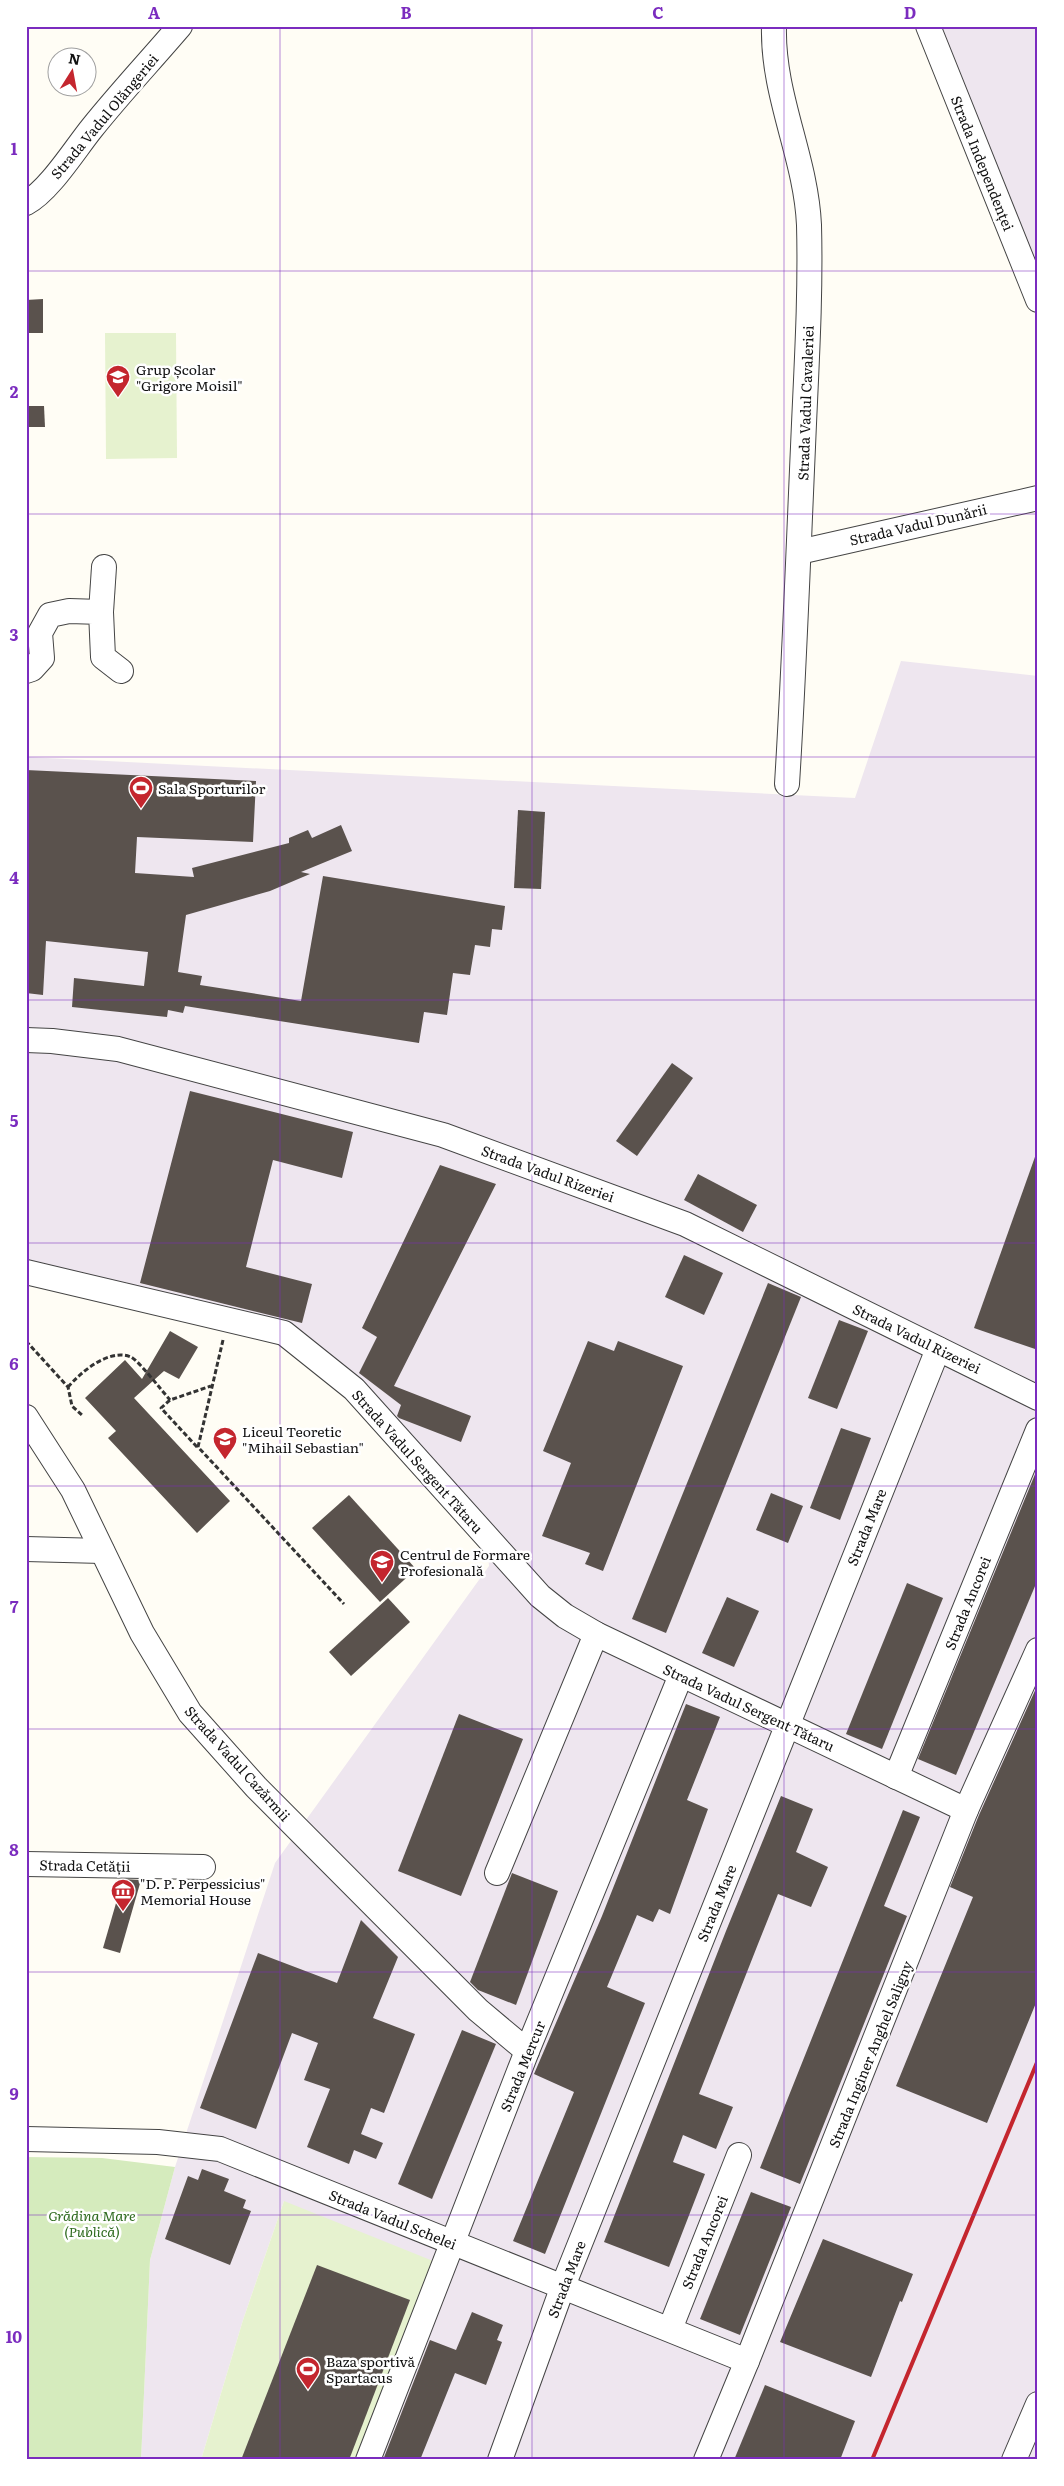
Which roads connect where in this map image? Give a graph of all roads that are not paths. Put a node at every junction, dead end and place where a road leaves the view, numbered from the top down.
1 (180, 26) edge
2 (774, 26) edge
3 (928, 26) edge
4 (26, 203) edge
5 (1033, 274) edge
6 (1038, 300) edge
7 (1038, 498) edge
8 (799, 552) junction
9 (104, 566) dead end
10 (101, 612) junction
11 (26, 671) edge
12 (121, 671) dead end
13 (787, 784) dead end
14 (26, 1040) edge
15 (26, 1272) edge
16 (938, 1349) junction
17 (1038, 1398) edge
18 (26, 1417) edge
19 (1038, 1430) edge
20 (26, 1549) edge
21 (102, 1551) junction
22 (596, 1634) junction
23 (1038, 1650) edge
24 (681, 1674) junction
25 (787, 1725) junction
26 (896, 1777) junction
27 (966, 1810) junction
28 (26, 1864) edge
29 (203, 1867) dead end
30 (497, 1873) dead end
31 (527, 2051) junction
32 (26, 2138) edge
33 (739, 2155) dead end
34 (453, 2243) junction
35 (563, 2286) junction
36 (670, 2329) junction
37 (747, 2361) junction
38 (1038, 2404) edge
39 (368, 2460) edge
40 (500, 2460) edge
41 (706, 2460) edge
42 (1014, 2460) edge

1 - 4 street, Strada Vadul Olăngeriei
2 - 8 street, Strada Vadul Cavaleriei
3 - 5 street, Strada Independenței
5 - 6 street, Strada Independenței
7 - 8 street, Strada Vadul Dunării
8 - 13 street, Strada Vadul Cavaleriei
9 - 10 street
10 - 11 street
10 - 12 street
14 - 16 street, Strada Vadul Rizeriei
15 - 22 street, Strada Vadul Sergent Tătaru
16 - 17 street, Strada Vadul Rizeriei
16 - 25 street, Strada Mare
18 - 21 street, Strada Vadul Cazărmii
19 - 26 street, Strada Ancorei
20 - 21 street
21 - 31 street, Strada Vadul Cazărmii
22 - 24 street, Strada Vadul Sergent Tătaru
22 - 30 street
23 - 27 street, Strada Inginer Anghel Saligny
24 - 25 street, Strada Vadul Sergent Tătaru
24 - 31 street, Strada Mercur
25 - 26 street, Strada Vadul Sergent Tătaru
25 - 35 street, Strada Mare
26 - 27 street, Strada Vadul Sergent Tătaru
27 - 37 street, Strada Inginer Anghel Saligny
28 - 29 street, Strada Cetății
31 - 34 street, Strada Mercur
32 - 34 street, Strada Vadul Schelei
33 - 36 street, Strada Ancorei
34 - 35 street, Strada Vadul Schelei
34 - 39 street, Strada Mercur
35 - 36 street, Strada Vadul Schelei
35 - 40 street, Strada Mare
36 - 37 street, Strada Vadul Schelei
37 - 41 street, Strada Inginer Anghel Saligny
38 - 42 street

